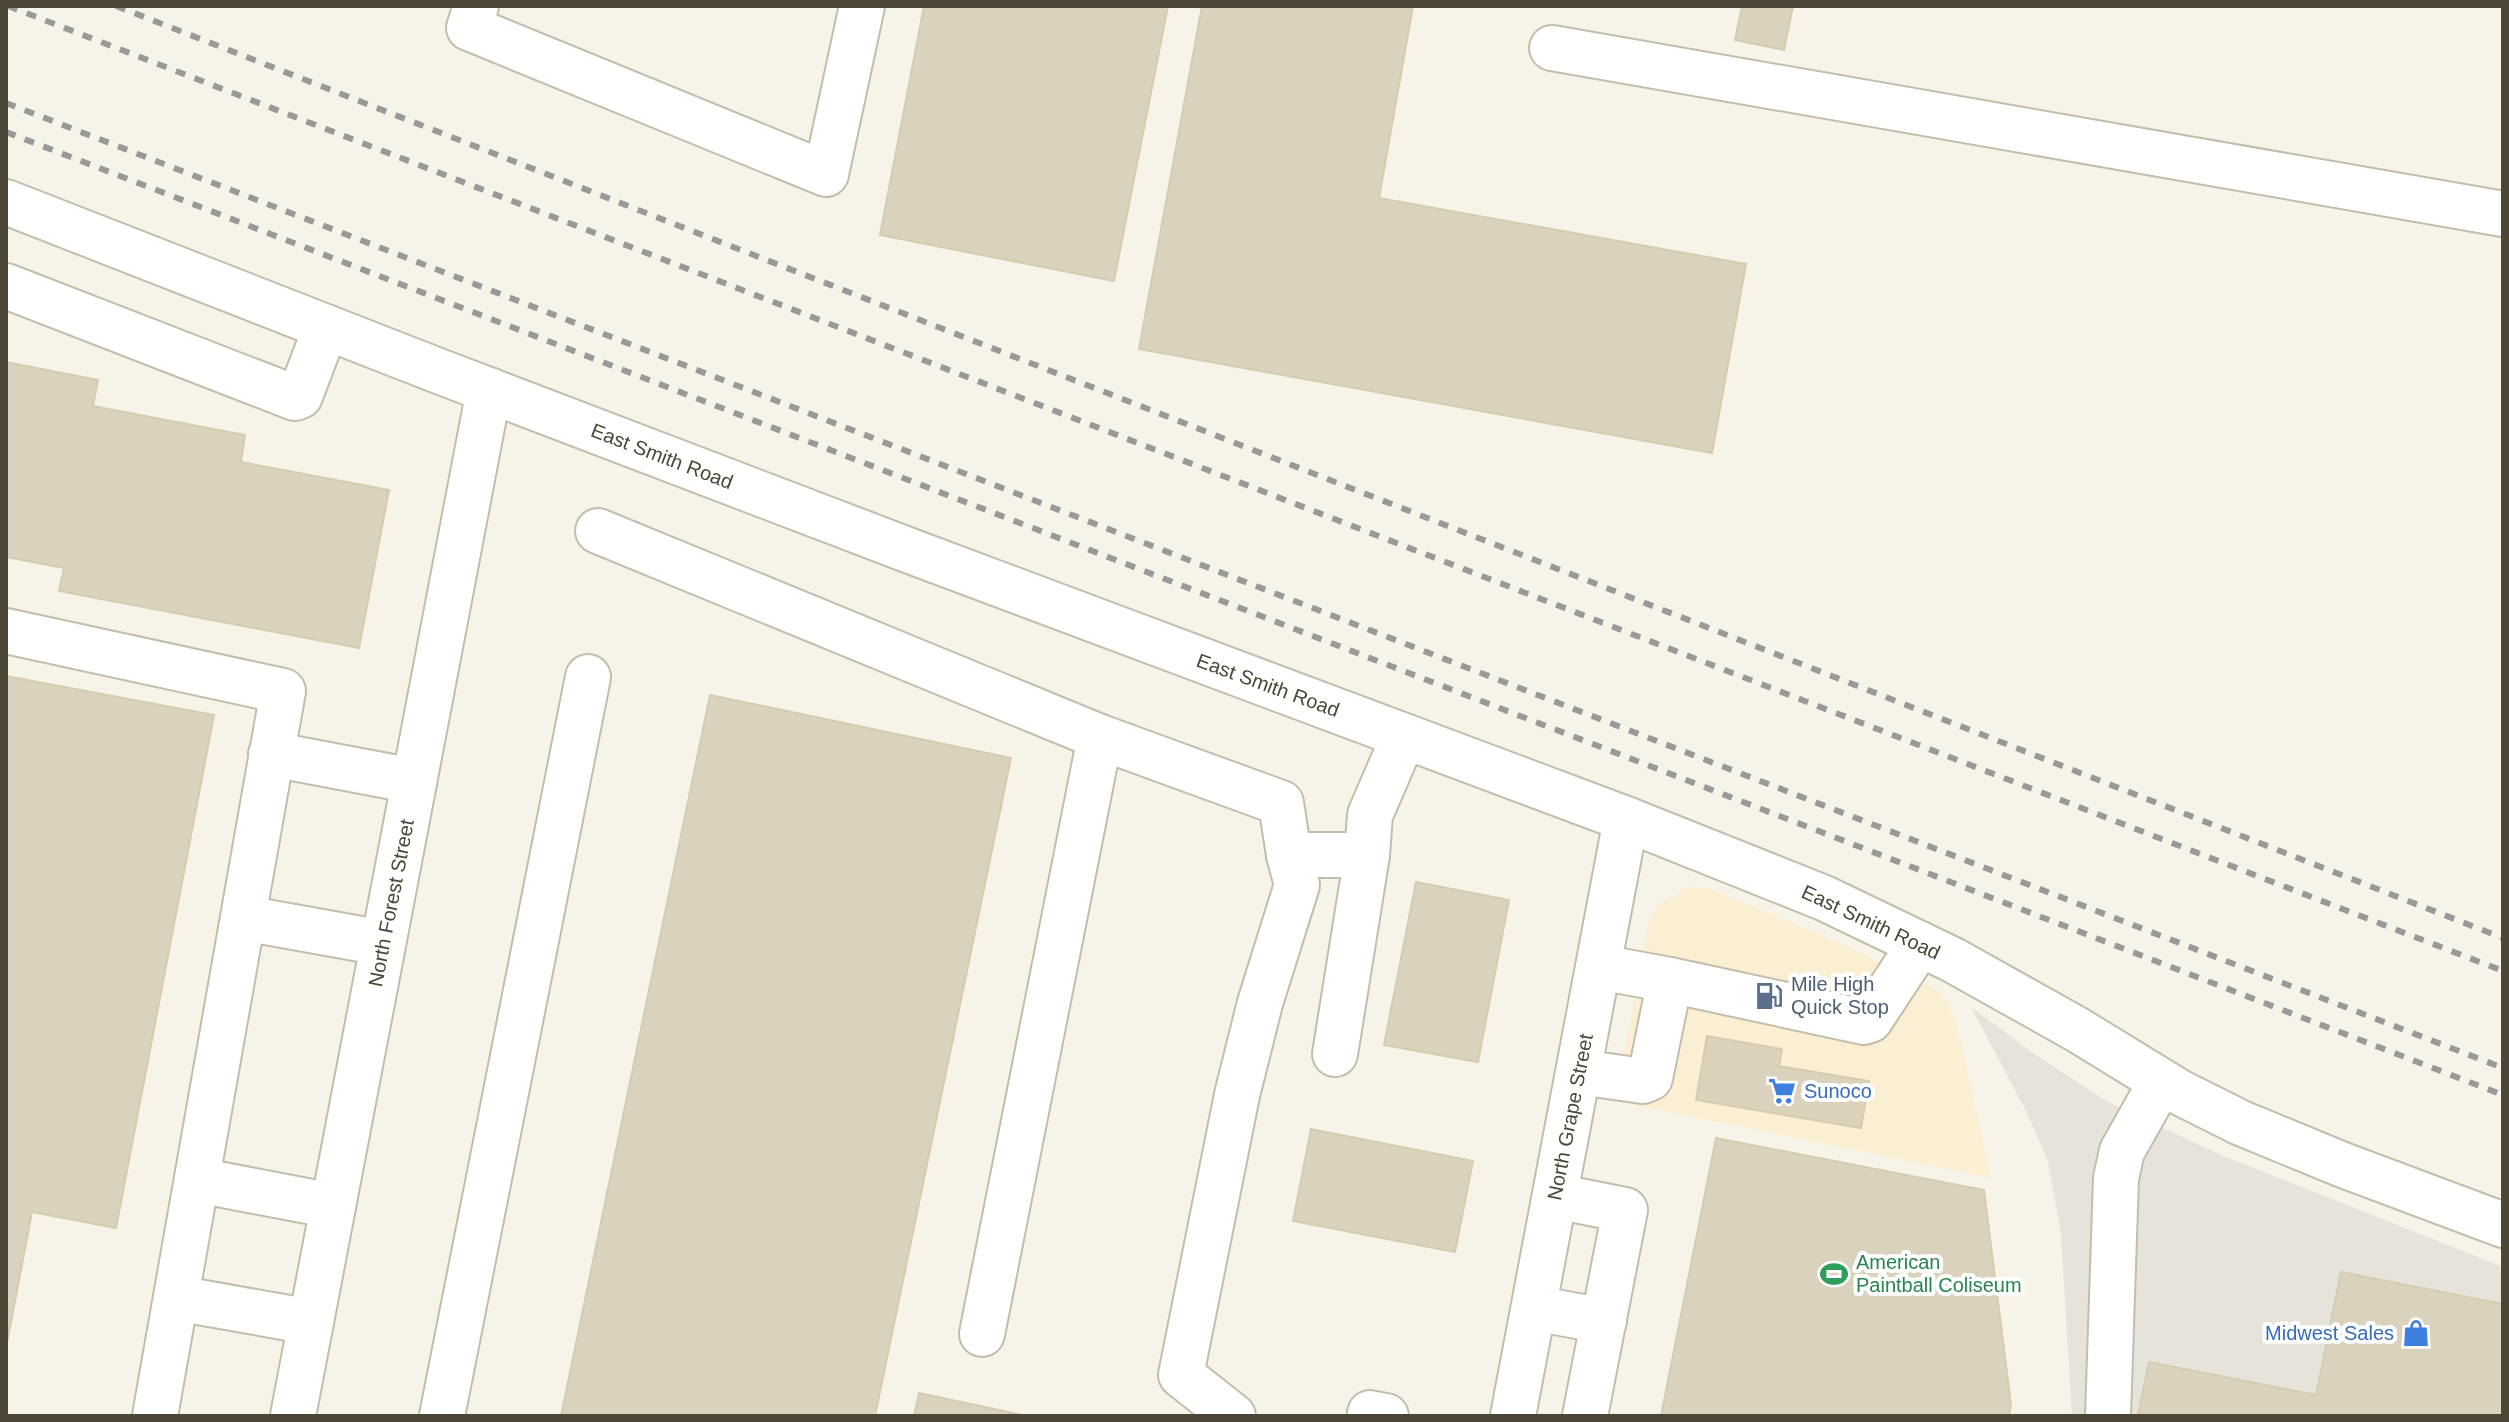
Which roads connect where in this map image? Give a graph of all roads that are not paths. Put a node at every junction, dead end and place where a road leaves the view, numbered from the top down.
1 (476, 6) edge
2 (862, 6) edge
3 (1552, 48) dead end
4 (6, 202) edge
5 (2503, 214) edge
6 (6, 286) edge
7 (326, 327) junction
8 (489, 390) junction
9 (598, 531) dead end
10 (6, 631) edge
11 (588, 677) dead end
12 (1404, 736) junction
13 (1100, 737) junction
14 (271, 754) junction
15 (414, 781) junction
16 (1626, 819) junction
17 (1289, 855) junction
18 (1367, 855) junction
19 (243, 918) junction
20 (383, 943) junction
21 (1920, 944) junction
22 (1599, 967) junction
23 (1670, 980) junction
24 (1335, 1054) dead end
25 (1579, 1072) junction
26 (2161, 1082) junction
27 (197, 1180) junction
28 (1555, 1196) junction
29 (333, 1206) junction
30 (2503, 1225) edge
31 (176, 1298) junction
32 (1534, 1308) junction
33 (1604, 1321) junction
34 (311, 1322) junction
35 (982, 1334) dead end
36 (1516, 1403) edge
37 (1586, 1410) edge
38 (155, 1416) edge
39 (293, 1416) edge
40 (442, 1416) edge
41 (1233, 1416) edge
42 (2108, 1416) edge

1 - 2 street
3 - 5 street
4 - 7 street, East Smith Road
6 - 7 street
7 - 8 street, East Smith Road
8 - 12 street, East Smith Road
8 - 15 street, North Forest Street
9 - 13 street
10 - 14 street
11 - 40 street
12 - 16 street, East Smith Road
12 - 18 street
13 - 17 street
13 - 35 street
14 - 15 street
14 - 19 street
15 - 20 street, North Forest Street
16 - 21 street, East Smith Road
16 - 22 street, North Grape Street
17 - 18 street
17 - 41 street
18 - 24 street
19 - 20 street
19 - 27 street
20 - 29 street, North Forest Street
21 - 23 street
21 - 26 street, East Smith Road
22 - 23 street
22 - 25 street, North Grape Street
23 - 25 street
25 - 28 street, North Grape Street
26 - 30 street, East Smith Road
26 - 42 street
27 - 29 street
27 - 31 street
28 - 32 street, North Grape Street
28 - 33 street
29 - 34 street, North Forest Street
31 - 34 street
31 - 38 street
32 - 33 street
32 - 36 street, North Grape Street
33 - 37 street
34 - 39 street, North Forest Street
36 - 37 street

